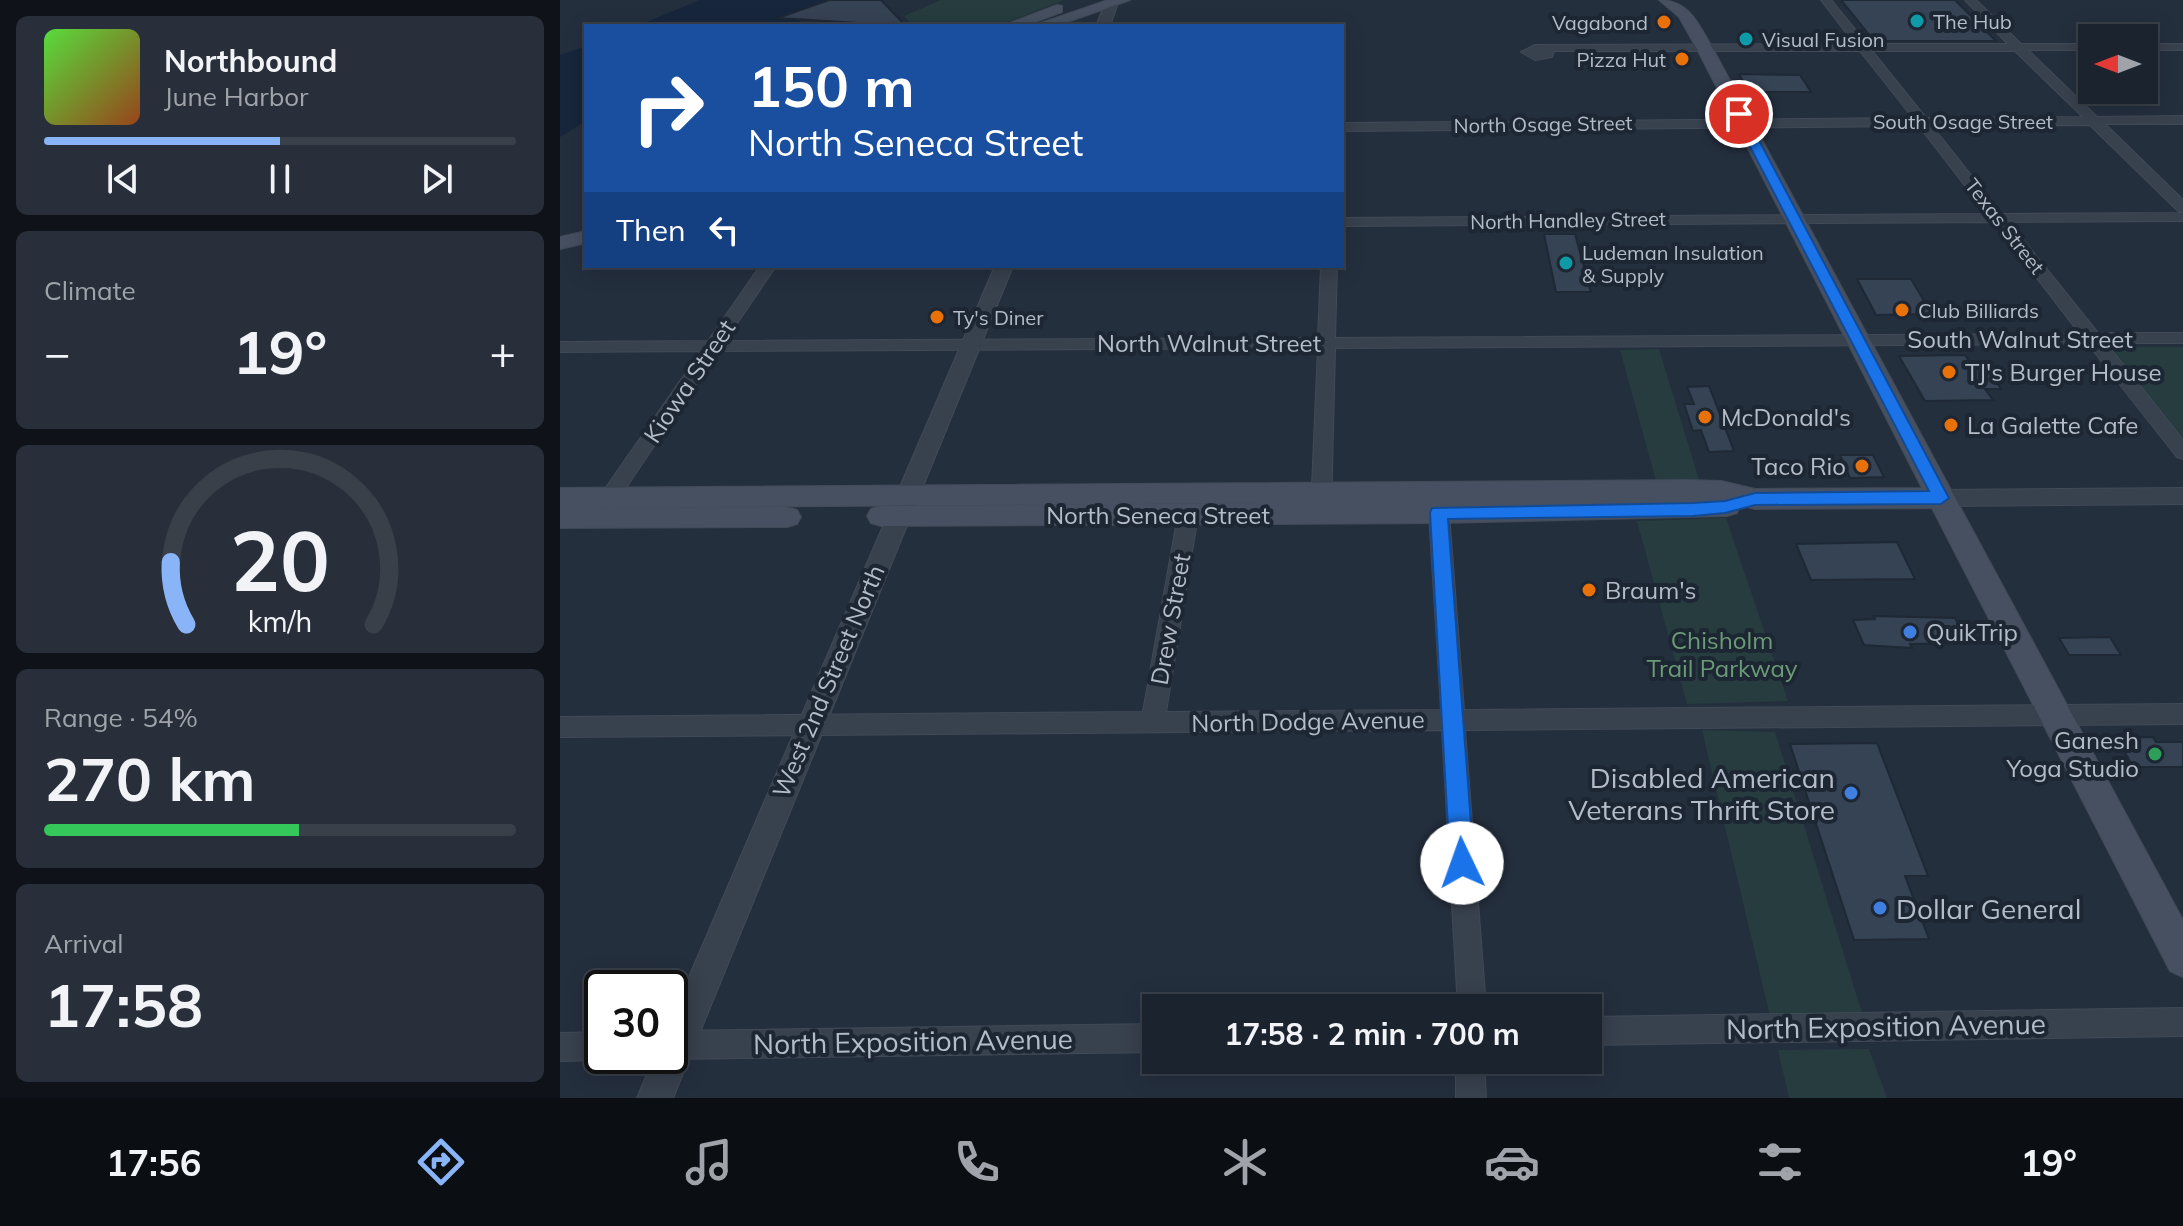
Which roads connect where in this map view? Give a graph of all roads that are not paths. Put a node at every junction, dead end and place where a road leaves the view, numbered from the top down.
1 (1089, 0) edge
2 (1666, 0) edge
3 (1826, 0) edge
4 (1970, 0) edge
5 (1116, 1) edge
6 (1684, 7) edge
7 (1016, 24) edge
8 (1046, 24) edge
9 (1104, 24) edge
10 (2019, 47) junction
11 (2078, 47) edge
12 (2158, 47) edge
13 (2183, 47) edge
14 (1864, 48) junction
15 (1705, 49) junction
16 (1548, 51) dead end
17 (2183, 120) edge
18 (2094, 121) junction
19 (1922, 122) junction
20 (1743, 123) junction
21 (1344, 127) edge
22 (2183, 208) edge
23 (1997, 217) junction
24 (2183, 217) edge
25 (1794, 218) junction
26 (1344, 222) edge
27 (584, 237) edge
28 (560, 243) edge
29 (584, 251) edge
30 (560, 257) edge
31 (767, 268) edge
32 (1003, 268) edge
33 (1329, 268) edge
34 (2093, 338) junction
35 (2183, 338) edge
36 (1857, 340) junction
37 (1326, 342) junction
38 (972, 344) junction
39 (714, 346) junction
40 (560, 347) edge
41 (2183, 453) edge
42 (610, 496) junction
43 (2183, 496) edge
44 (560, 498) edge
45 (1941, 498) junction
46 (1755, 499) junction
47 (1322, 502) junction
48 (903, 506) junction
49 (1439, 513) junction
50 (1188, 515) junction
51 (560, 518) edge
52 (2183, 714) edge
53 (2055, 715) junction
54 (1453, 720) junction
55 (1153, 723) junction
56 (810, 725) junction
57 (560, 727) edge
58 (2183, 958) edge
59 (1471, 994) edge
60 (688, 1010) edge
61 (2183, 1022) edge
62 (1602, 1031) edge
63 (1142, 1038) edge
64 (688, 1045) edge
65 (584, 1046) edge
66 (560, 1047) edge
67 (663, 1074) edge
68 (1470, 1074) edge
69 (655, 1098) edge
70 (1471, 1098) edge

1 - 7 main road
2 - 6 main road
3 - 14 street, Texas Street
4 - 10 street
5 - 8 main road
5 - 9 street
6 - 15 main road
10 - 11 street
10 - 14 street
10 - 18 street
12 - 13 street
14 - 15 street
14 - 19 street, Texas Street
15 - 16 street
15 - 20 main road
17 - 18 street, South Osage Street
18 - 19 street, South Osage Street
18 - 22 street
19 - 20 street, South Osage Street
19 - 23 street, Texas Street
20 - 21 street, North Osage Street
20 - 25 main road
23 - 24 street, North Handley Street
23 - 25 street, North Handley Street
23 - 34 street, Texas Street
25 - 26 street, North Handley Street
25 - 36 main road
27 - 28 main road
29 - 30 main road
31 - 39 street, Kiowa Street
32 - 38 street, West 2nd Street North
33 - 37 street
34 - 35 street, South Walnut Street
34 - 36 street, South Walnut Street
34 - 41 street, Texas Street
36 - 37 street, North Walnut Street
36 - 45 main road
37 - 38 street, North Walnut Street
37 - 47 street
38 - 39 street, North Walnut Street
38 - 48 street, West 2nd Street North
39 - 40 street, North Walnut Street
39 - 42 street, Kiowa Street
42 - 44 main road, North Seneca Street
42 - 48 main road, North Seneca Street
43 - 45 street
45 - 46 main road, North Seneca Street
45 - 53 main road
46 - 47 main road, North Seneca Street
46 - 49 main road, North Seneca Street
47 - 48 main road, North Seneca Street
47 - 49 main road, North Seneca Street
47 - 50 main road, North Seneca Street
48 - 50 main road, North Seneca Street
48 - 51 main road, North Seneca Street
48 - 56 street, West 2nd Street North
49 - 54 street
50 - 55 street, Drew Street
52 - 53 street, North Dodge Avenue
53 - 54 street, North Dodge Avenue
53 - 58 main road
54 - 55 street, North Dodge Avenue
54 - 59 street
55 - 56 street, North Dodge Avenue
56 - 57 street, North Dodge Avenue
56 - 60 street, West 2nd Street North
61 - 62 street, North Exposition Avenue
63 - 64 street, North Exposition Avenue
65 - 66 street
67 - 69 street, West 2nd Street North
68 - 70 street

